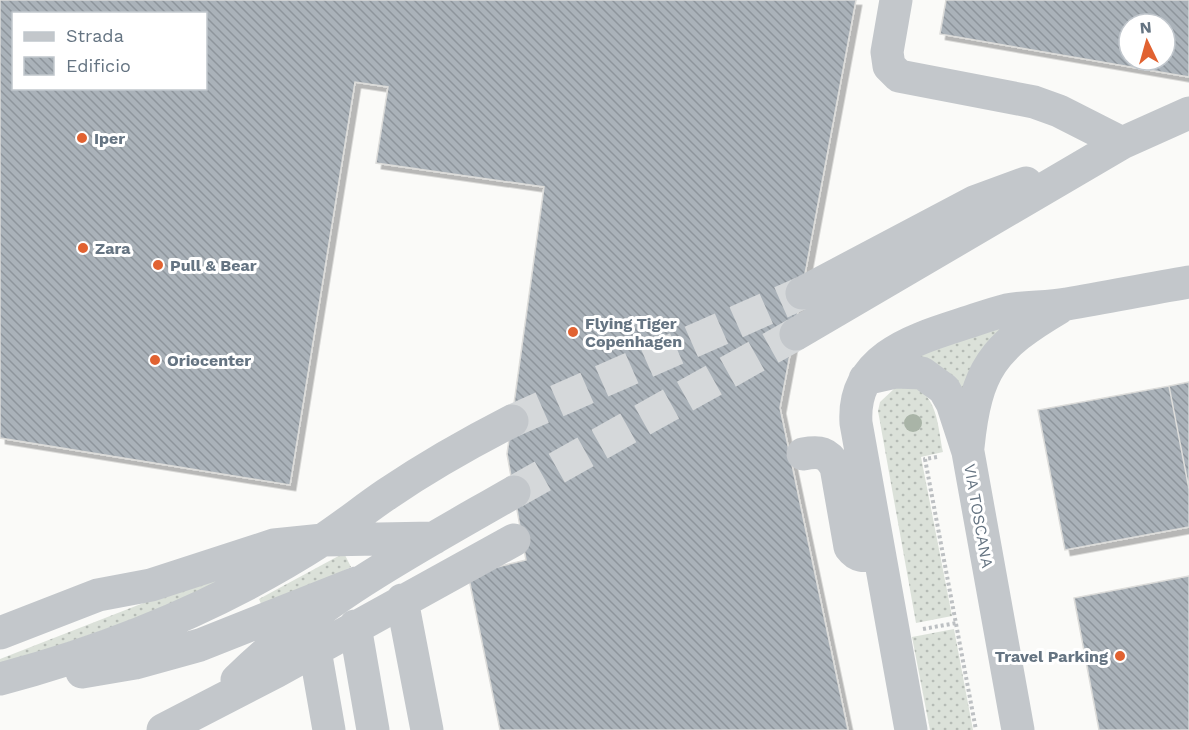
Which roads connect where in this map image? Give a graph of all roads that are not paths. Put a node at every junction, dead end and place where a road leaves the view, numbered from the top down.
1 (896, 0) edge
2 (1189, 112) edge
3 (1122, 144) junction
4 (1076, 171) junction
5 (1189, 282) edge
6 (802, 293) tunnel mouth
7 (1064, 305) junction
8 (796, 334) tunnel mouth
9 (865, 379) junction
10 (512, 421) tunnel mouth
11 (803, 454) dead end
12 (958, 454) junction
13 (514, 492) tunnel mouth
14 (434, 538) junction
15 (323, 540) junction
16 (514, 540) dead end
17 (878, 554) junction
18 (356, 584) junction
19 (402, 600) junction
20 (355, 626) junction
21 (0, 633) edge
22 (315, 650) junction
23 (0, 679) edge
24 (0, 687) edge
25 (214, 702) junction
26 (163, 730) edge
27 (329, 730) edge
28 (373, 730) edge
29 (427, 730) edge
30 (911, 730) edge
31 (1018, 730) edge

1 - 3 street
2 - 3 street
3 - 4 street
4 - 6 street
4 - 8 street
5 - 7 street
7 - 9 street
7 - 12 street
9 - 12 street, VIA TOSCANA
9 - 17 street
10 - 15 street
11 - 17 street
12 - 31 street, VIA TOSCANA
13 - 14 street
14 - 15 street
14 - 18 street
15 - 21 street
15 - 23 street
16 - 19 street
17 - 30 street
18 - 24 street
18 - 25 street
19 - 20 street
19 - 29 street
20 - 22 street
20 - 28 street
22 - 25 street
22 - 27 street
25 - 26 street

